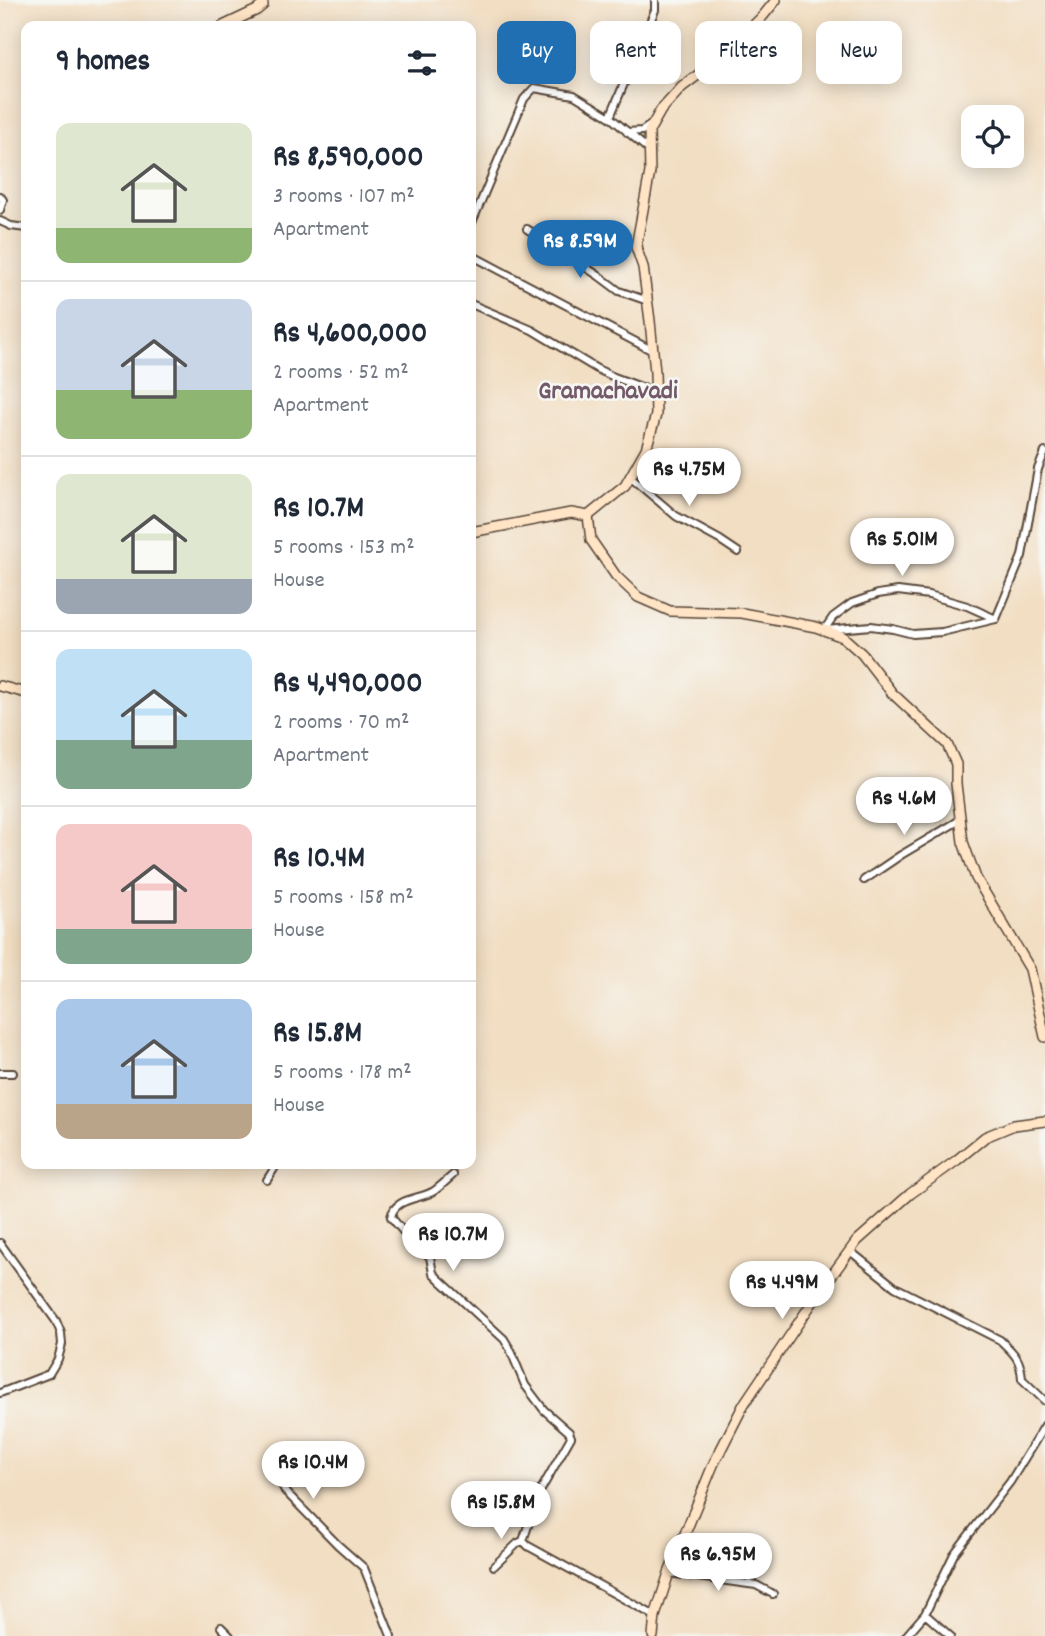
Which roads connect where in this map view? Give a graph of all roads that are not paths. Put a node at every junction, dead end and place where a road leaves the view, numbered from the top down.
1 (262, 0) edge
2 (655, 0) edge
3 (775, 0) edge
4 (234, 21) edge
5 (610, 117) junction
6 (654, 122) junction
7 (627, 132) junction
8 (650, 151) junction
9 (0, 196) edge
10 (0, 210) edge
11 (476, 213) edge
12 (0, 222) edge
13 (21, 227) edge
14 (527, 229) dead end
15 (476, 258) edge
16 (648, 301) junction
17 (476, 306) edge
18 (653, 351) junction
19 (655, 392) junction
20 (1045, 452) edge
21 (629, 477) junction
22 (588, 516) junction
23 (476, 531) edge
24 (738, 552) dead end
25 (996, 619) junction
26 (824, 630) junction
27 (0, 686) edge
28 (21, 692) edge
29 (960, 820) junction
30 (864, 880) dead end
31 (1045, 1037) edge
32 (0, 1073) edge
33 (13, 1073) dead end
34 (1045, 1121) edge
35 (274, 1169) edge
36 (453, 1175) dead end
37 (267, 1180) dead end
38 (0, 1243) edge
39 (850, 1251) junction
40 (0, 1393) edge
41 (1045, 1401) edge
42 (1045, 1425) edge
43 (309, 1456) dead end
44 (523, 1541) junction
45 (494, 1566) dead end
46 (669, 1573) junction
47 (773, 1594) dead end
48 (925, 1614) junction
49 (655, 1616) junction
50 (221, 1627) dead end
51 (230, 1636) edge
52 (391, 1636) edge
53 (653, 1636) edge
54 (906, 1636) edge
55 (950, 1636) edge

1 - 4 main road
2 - 5 street
3 - 6 main road
5 - 7 street
5 - 11 street
6 - 7 street
6 - 8 main road
7 - 8 street
8 - 16 main road
9 - 10 street
12 - 13 street
14 - 16 street
15 - 18 street
16 - 18 main road
17 - 19 street
18 - 19 main road
19 - 21 main road
20 - 25 street
21 - 22 main road
21 - 24 street
22 - 23 main road
22 - 26 main road
25 - 26 street
25 - 26 street
26 - 29 main road
27 - 28 main road
29 - 30 street
29 - 31 main road
32 - 33 street
34 - 39 main road
35 - 37 street
36 - 44 street
38 - 40 street
39 - 41 street
39 - 46 main road
42 - 48 street
43 - 52 street
44 - 45 street
44 - 49 street
46 - 47 street
46 - 49 main road
48 - 54 street
48 - 55 street
49 - 53 main road
50 - 51 street

